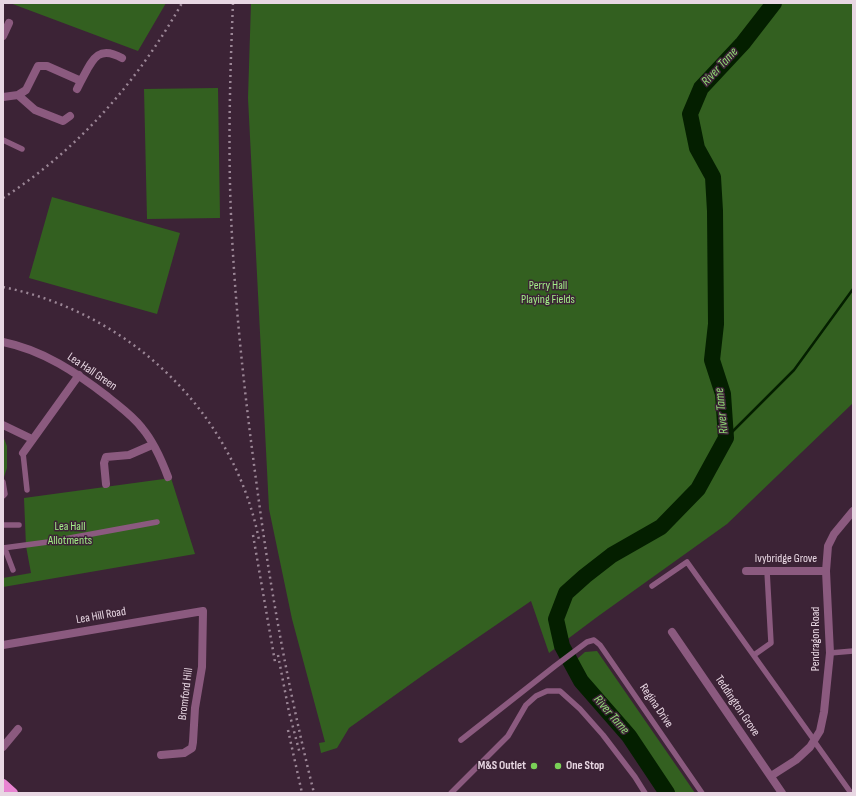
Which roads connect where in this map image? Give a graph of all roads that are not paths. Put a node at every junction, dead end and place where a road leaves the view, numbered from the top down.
1 (9, 23) dead end
2 (3, 36) edge
3 (122, 58) dead end
4 (81, 81) junction
5 (77, 89) dead end
6 (18, 95) junction
7 (3, 97) edge
8 (70, 116) dead end
9 (3, 140) edge
10 (22, 149) dead end
11 (3, 342) edge
12 (79, 375) junction
13 (3, 424) edge
14 (32, 438) junction
15 (152, 445) junction
16 (23, 453) joint
17 (168, 477) dead end
18 (3, 482) edge
19 (106, 484) dead end
20 (28, 490) dead end
21 (3, 496) edge
22 (853, 511) edge
23 (157, 522) dead end
24 (3, 525) edge
25 (19, 525) dead end
26 (4, 549) edge
27 (13, 570) dead end
28 (746, 571) dead end
29 (767, 571) junction
30 (826, 571) junction
31 (652, 586) dead end
32 (203, 610) joint
33 (672, 632) dead end
34 (3, 646) edge
35 (853, 651) edge
36 (830, 653) junction
37 (754, 655) junction
38 (18, 729) dead end
39 (461, 740) dead end
40 (814, 741) junction
41 (3, 747) edge
42 (161, 755) dead end
43 (771, 776) junction
44 (3, 784) edge
45 (13, 793) edge
46 (451, 793) edge
47 (645, 793) edge
48 (702, 793) edge
49 (782, 793) edge
50 (851, 793) edge

1 - 2 street
3 - 4 street
4 - 5 street
4 - 6 street
6 - 7 street
6 - 8 street
9 - 10 lane
11 - 12 street, Lea Hall Green
12 - 14 street
12 - 15 street, Lea Hall Green
13 - 14 street
14 - 16 street
15 - 17 street, Lea Hall Green
15 - 19 street
16 - 20 lane
18 - 21 lane
22 - 30 street, Pendragon Road
23 - 26 lane
24 - 25 lane
26 - 27 lane
28 - 29 street, Ivybridge Grove
29 - 30 street, Ivybridge Grove
29 - 37 lane
30 - 36 street, Pendragon Road
31 - 37 lane
32 - 34 street, Lea Hill Road
32 - 42 street, Bromford Hill
33 - 43 street, Teddington Grove
35 - 36 lane
36 - 40 street, Pendragon Road
37 - 40 lane
38 - 41 street
39 - 48 lane, Regina Drive
40 - 43 street, Pendragon Road
40 - 50 lane
43 - 49 street, Teddington Grove
44 - 45 main road
46 - 47 lane

